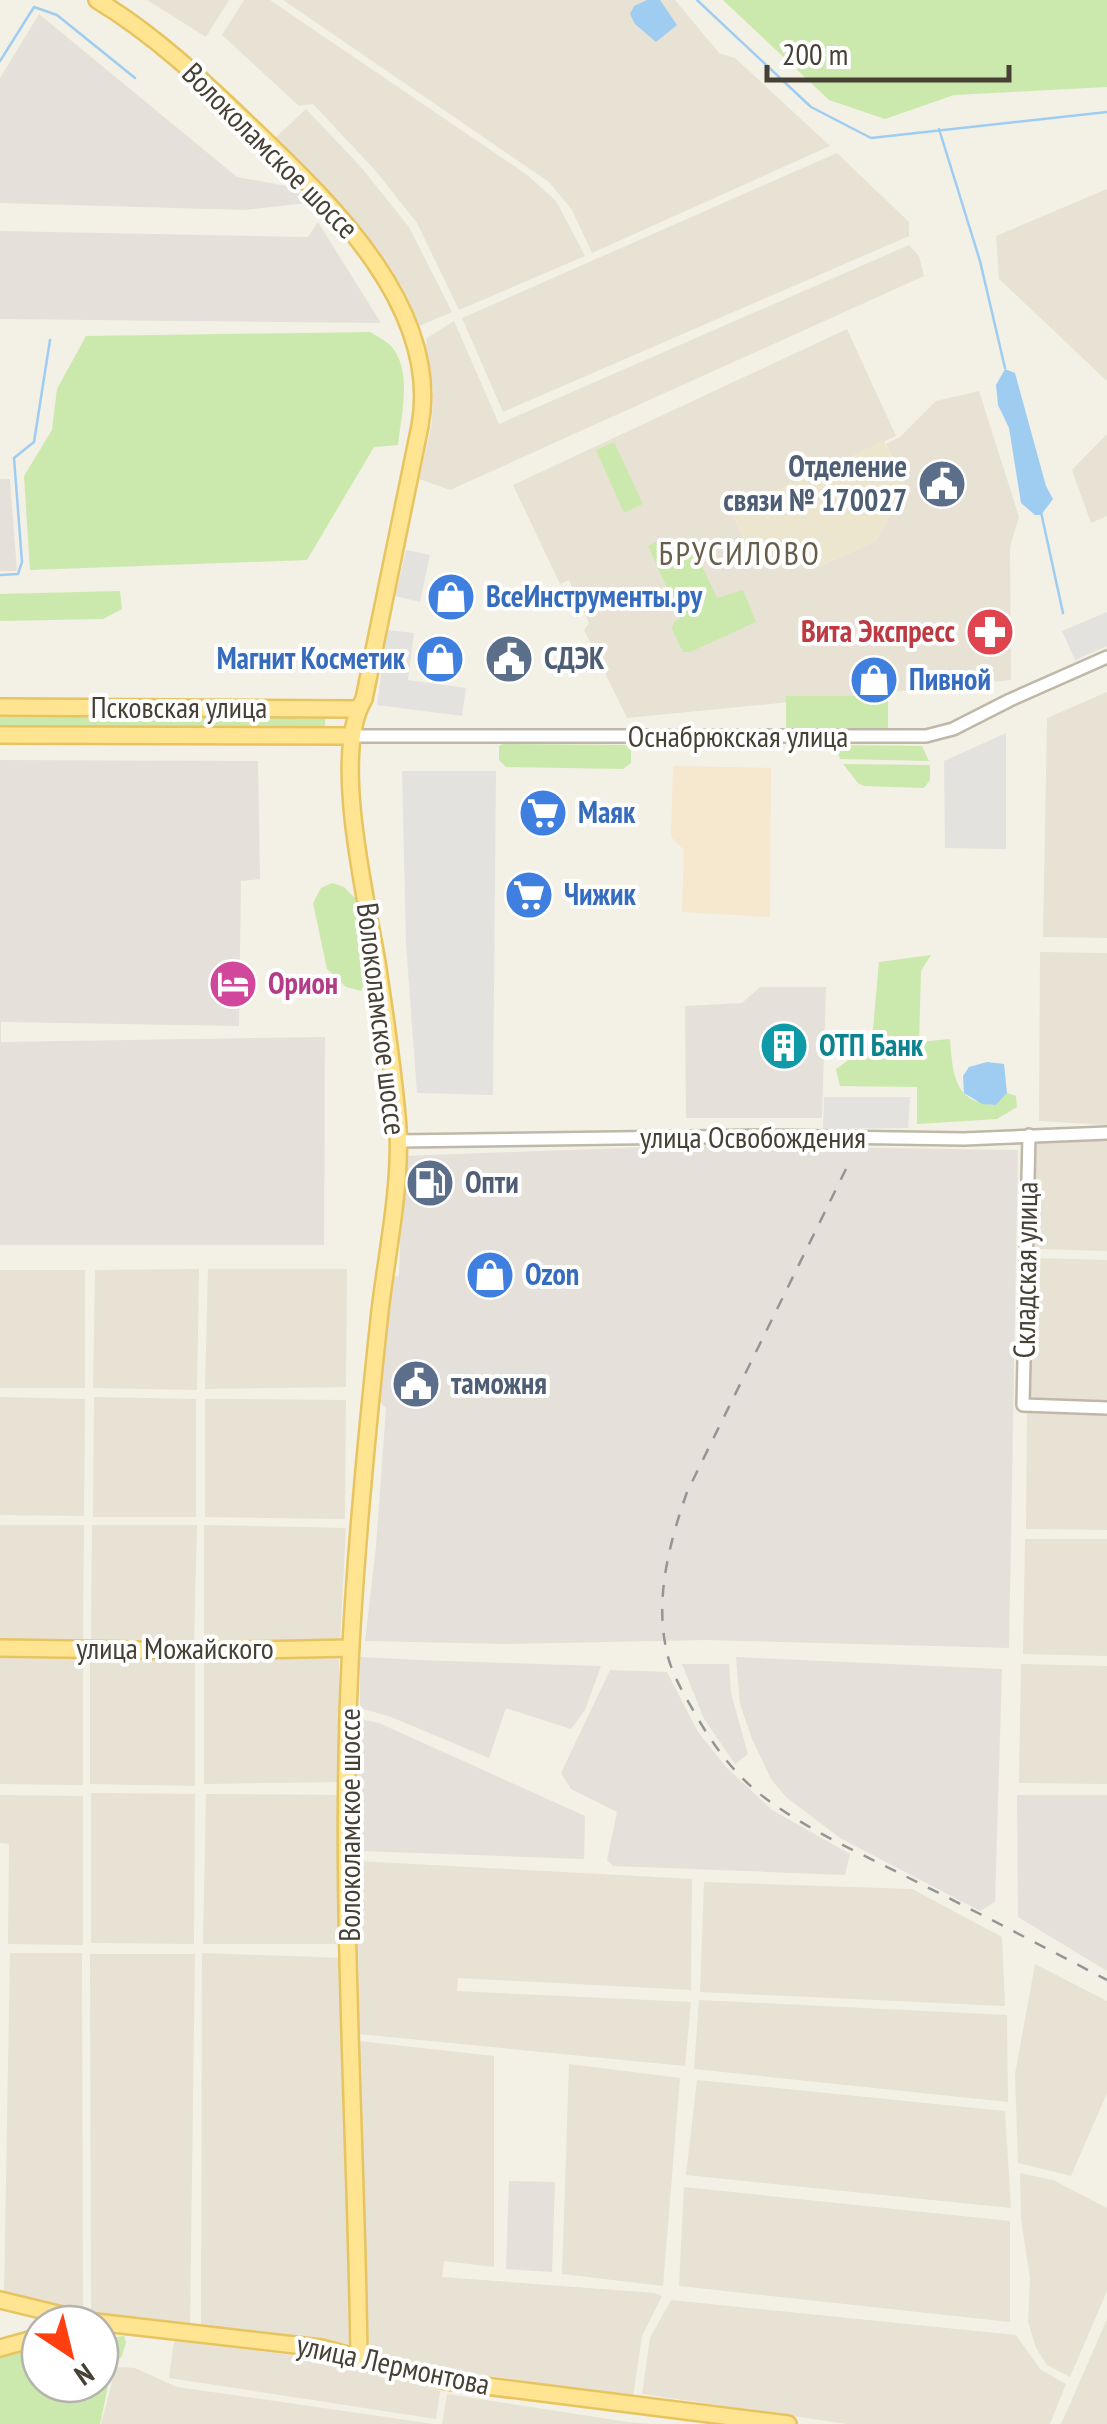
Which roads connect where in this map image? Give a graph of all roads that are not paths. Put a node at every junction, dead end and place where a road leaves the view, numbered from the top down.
1 (97, 0) edge
2 (1107, 657) edge
3 (0, 707) edge
4 (358, 709) junction
5 (0, 735) edge
6 (352, 736) junction
7 (1107, 1133) edge
8 (1029, 1135) junction
9 (398, 1140) junction
10 (1107, 1408) edge
11 (0, 1648) edge
12 (350, 1648) junction
13 (0, 2300) edge
14 (146, 2329) junction
15 (120, 2330) edge
16 (359, 2356) junction
17 (788, 2424) edge

1 - 4 main road, Волоколамское шоссе
2 - 6 street, Оснабрюкская улица
3 - 4 main road, Псковская улица
4 - 6 main road, Волоколамское шоссе
5 - 6 main road, Псковская улица
6 - 9 main road, Волоколамское шоссе
7 - 8 street, улица Освобождения
8 - 9 street, улица Освобождения
8 - 10 street, Складская улица
9 - 12 main road, Волоколамское шоссе
11 - 12 main road, улица Можайского
12 - 16 main road, Волоколамское шоссе
13 - 14 main road, улица Лермонтова
14 - 15 main road
14 - 16 main road, улица Лермонтова
16 - 17 main road, улица Лермонтова

